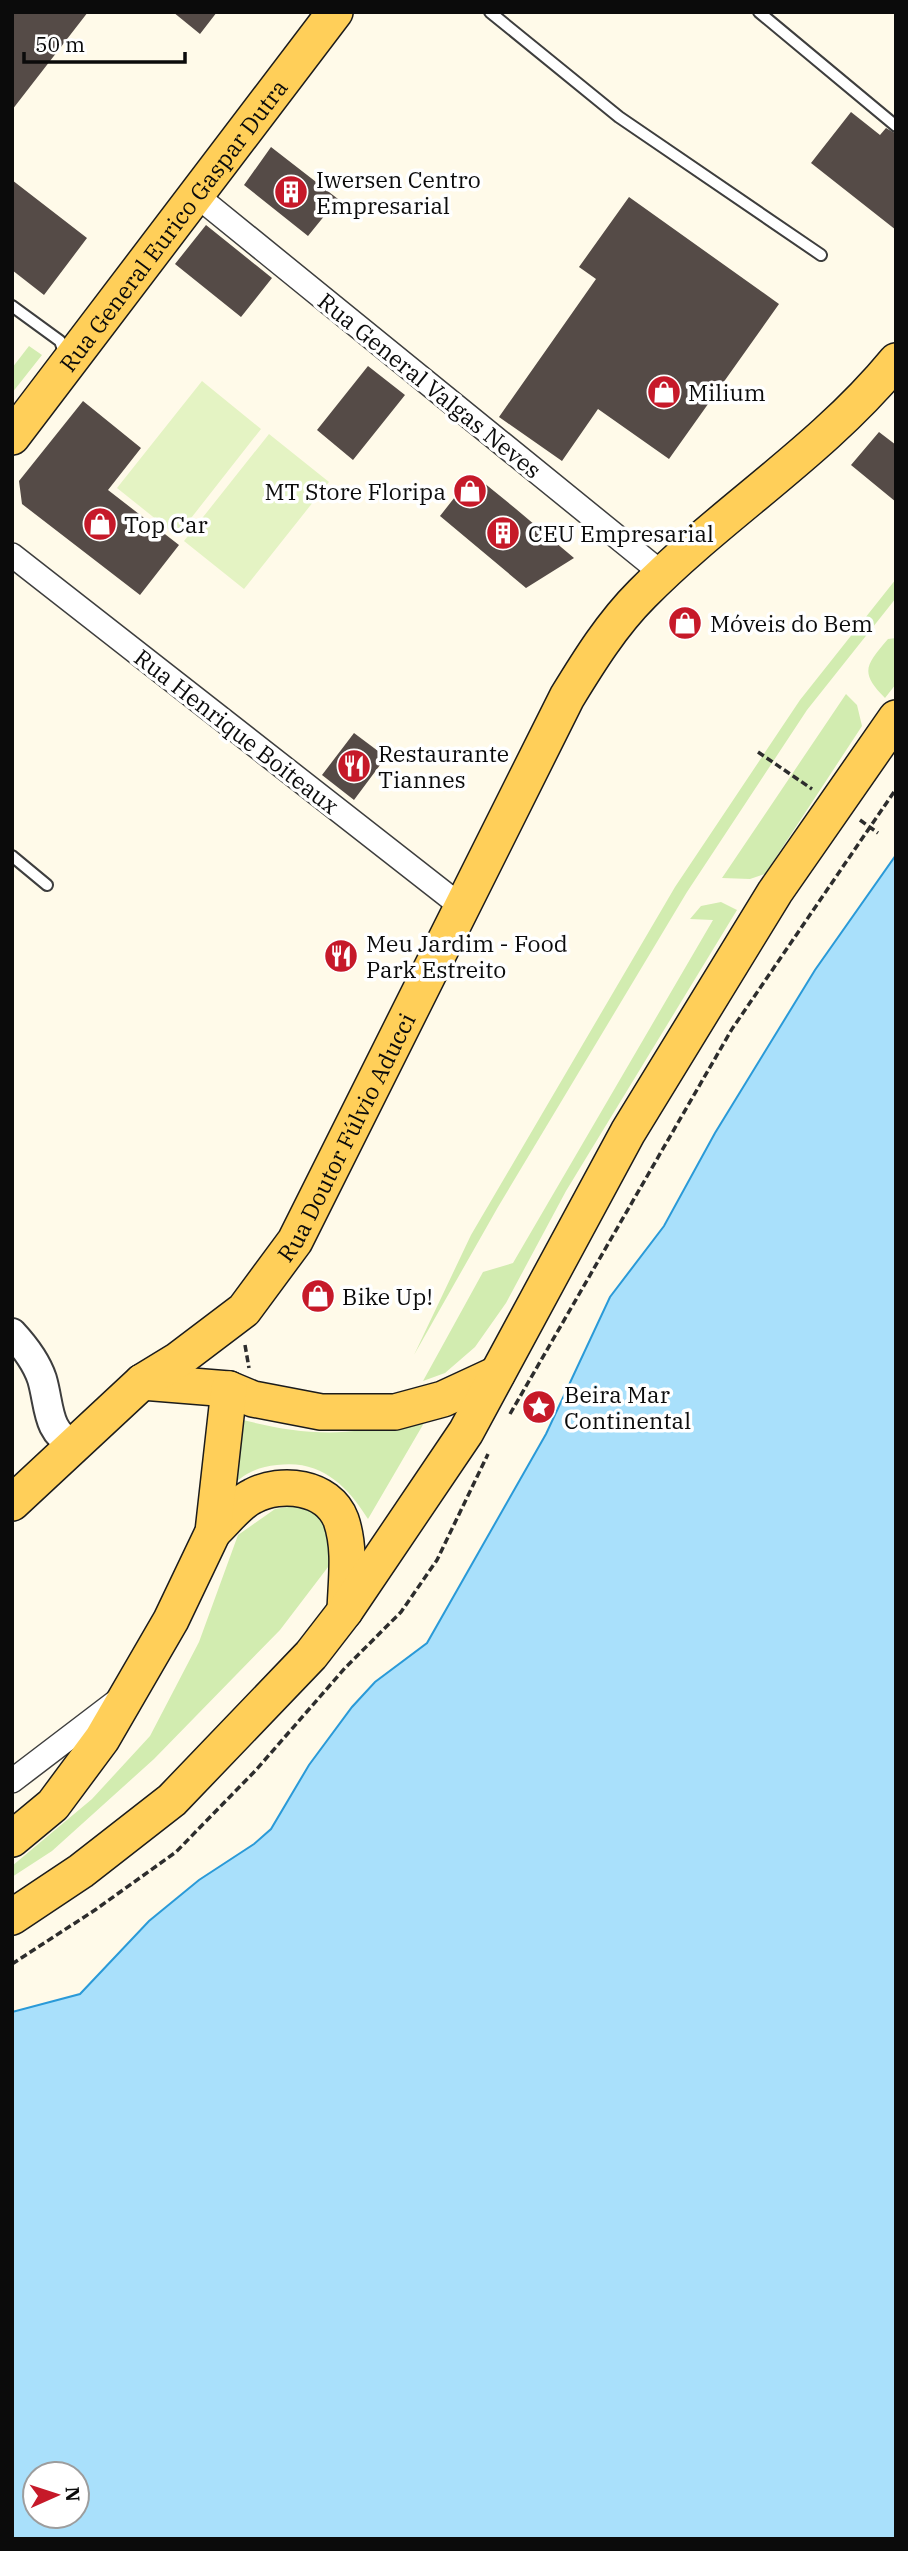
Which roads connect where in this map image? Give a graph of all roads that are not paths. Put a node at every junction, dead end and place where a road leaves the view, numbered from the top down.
1 (335, 12) edge
2 (490, 12) edge
3 (759, 12) edge
4 (896, 126) edge
5 (197, 195) junction
6 (821, 255) dead end
7 (12, 306) edge
8 (896, 361) edge
9 (68, 364) junction
10 (14, 431) edge
11 (12, 555) edge
12 (664, 575) junction
13 (896, 718) edge
14 (12, 856) edge
15 (47, 885) dead end
16 (462, 907) junction
17 (12, 1333) edge
18 (497, 1374) junction
19 (142, 1382) junction
20 (229, 1389) junction
21 (74, 1445) junction
22 (12, 1503) edge
23 (213, 1532) junction
24 (345, 1611) junction
25 (133, 1688) junction
26 (12, 1781) edge
27 (12, 1839) edge
28 (12, 1917) edge

1 - 5 main road, Rua General Eurico Gaspar Dutra
2 - 6 lane
3 - 4 lane
5 - 9 main road, Rua General Eurico Gaspar Dutra
5 - 12 street, Rua General Valgas Neves
7 - 9 lane
8 - 12 main road, Rua Doutor Fúlvio Aducci
9 - 10 main road, Rua General Eurico Gaspar Dutra
11 - 16 street, Rua Henrique Boiteaux
12 - 16 main road, Rua Doutor Fúlvio Aducci
13 - 18 main road
14 - 15 lane
16 - 19 main road, Rua Doutor Fúlvio Aducci
17 - 21 street
18 - 20 main road
18 - 24 main road
19 - 20 main road
19 - 21 main road, Rua Doutor Fúlvio Aducci
20 - 23 main road
21 - 22 main road, Rua Doutor Fúlvio Aducci
23 - 24 main road
23 - 25 main road
24 - 28 main road
25 - 26 street
25 - 27 main road

